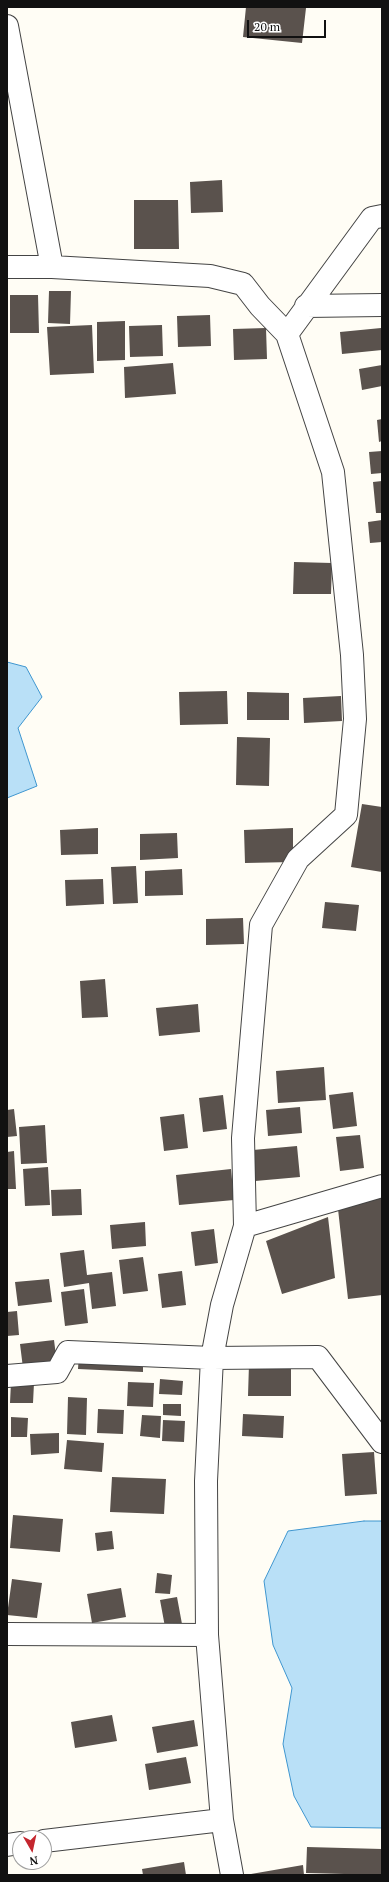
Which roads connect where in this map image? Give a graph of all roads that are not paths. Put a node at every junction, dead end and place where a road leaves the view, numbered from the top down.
1 (7, 26) edge
2 (382, 216) edge
3 (7, 267) edge
4 (52, 267) junction
5 (382, 305) edge
6 (306, 306) junction
7 (287, 334) junction
8 (382, 1186) edge
9 (245, 1226) junction
10 (212, 1358) junction
11 (7, 1376) edge
12 (382, 1442) edge
13 (7, 1634) edge
14 (207, 1635) junction
15 (222, 1820) junction
16 (52, 1839) edge
17 (232, 1875) edge

1 - 4 street
2 - 6 street
3 - 4 street
4 - 7 street
5 - 6 street
6 - 7 street
7 - 9 street
8 - 9 street
9 - 10 street
10 - 11 street
10 - 12 street
10 - 14 street
13 - 14 street
14 - 15 street
15 - 16 street
15 - 17 street

